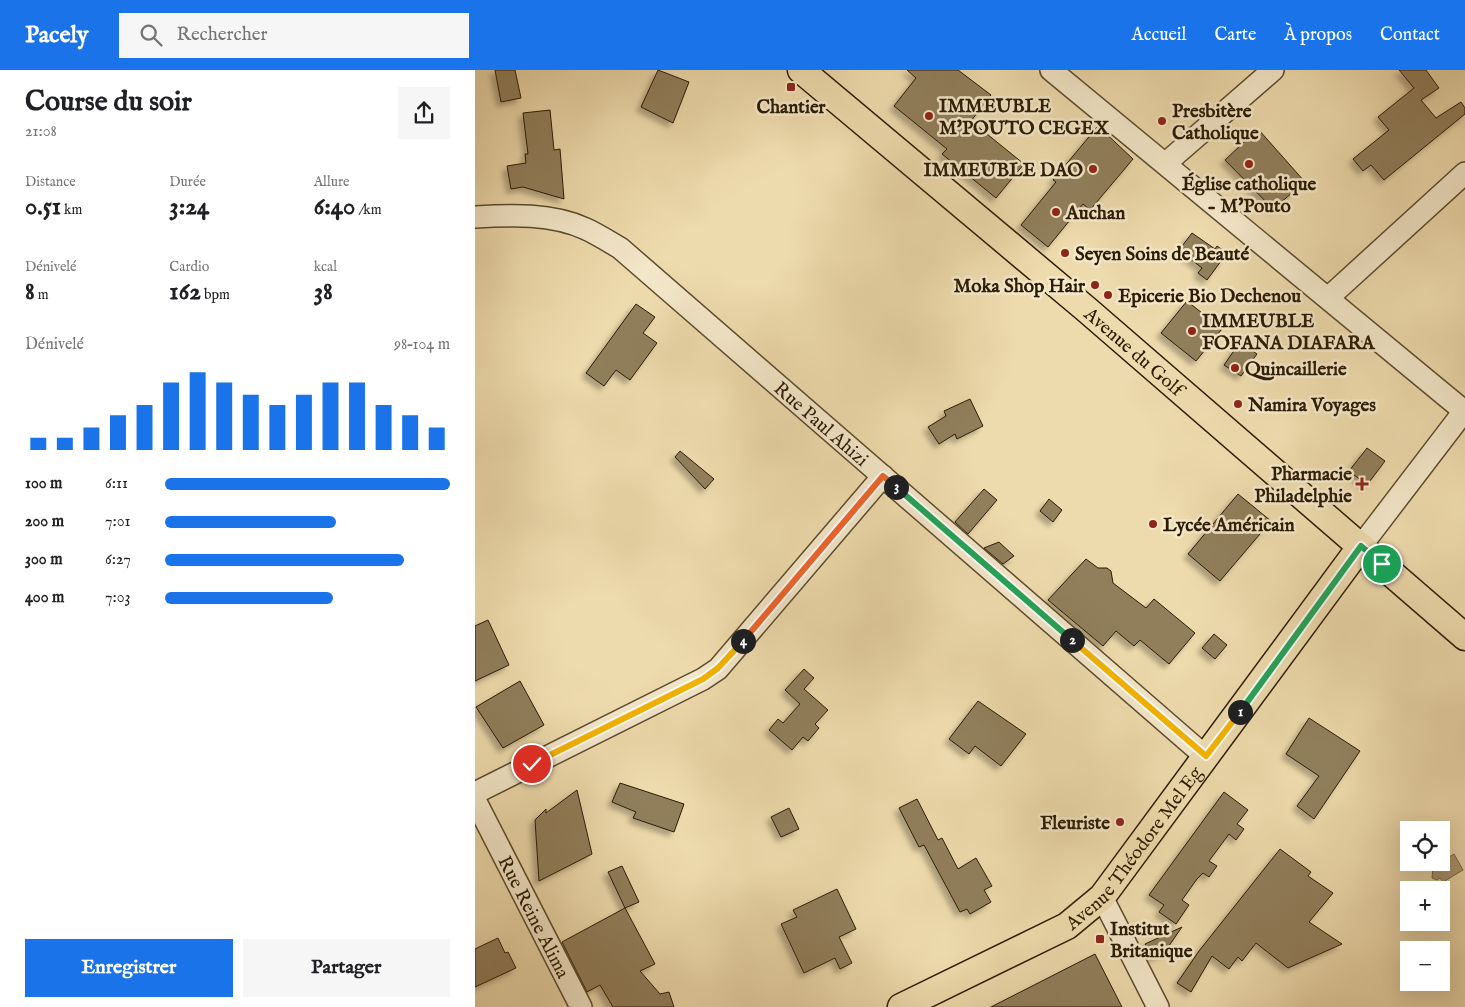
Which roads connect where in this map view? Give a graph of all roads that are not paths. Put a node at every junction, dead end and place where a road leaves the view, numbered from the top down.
1 (1051, 70) edge
2 (1273, 70) edge
3 (808, 72) edge
4 (1165, 163) junction
5 (1465, 173) edge
6 (475, 218) edge
7 (1328, 298) junction
8 (1464, 410) edge
9 (883, 476) junction
10 (1361, 546) junction
11 (1465, 637) edge
12 (1206, 756) junction
13 (475, 793) edge
14 (475, 800) edge
15 (1102, 897) junction
16 (581, 1007) edge
17 (901, 1007) edge
18 (1158, 1007) edge

1 - 4 street
2 - 4 street
3 - 10 main road, Avenue du Golf
4 - 7 street
5 - 7 street
6 - 9 street, Rue Paul Ahizi
7 - 8 street
8 - 10 street
9 - 12 street, Rue Paul Ahizi
9 - 13 street
10 - 11 main road, Avenue du Golf
10 - 12 main road, Avenue Théodore Mel Eg
12 - 15 main road, Avenue Théodore Mel Eg
14 - 16 street, Rue Reine Alima
15 - 17 main road, Avenue Théodore Mel Eg
15 - 18 street

